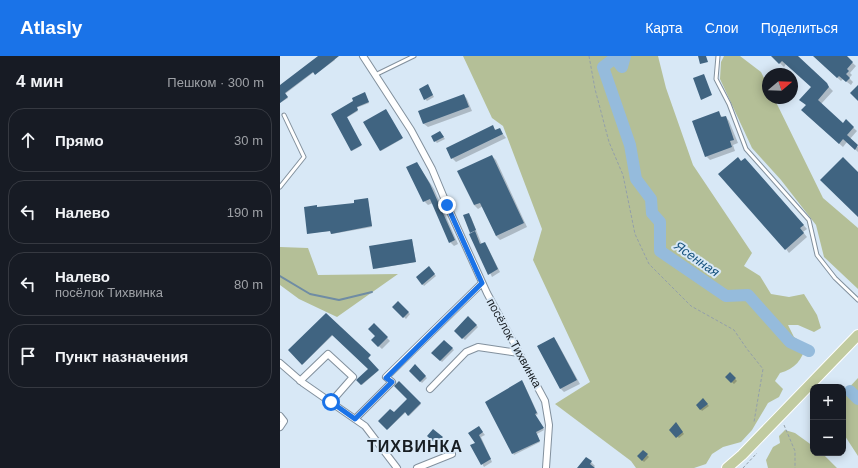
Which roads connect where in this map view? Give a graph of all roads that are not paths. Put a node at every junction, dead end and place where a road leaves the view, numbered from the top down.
1 (363, 56) edge
2 (414, 56) edge
3 (718, 56) edge
4 (375, 75) junction
5 (284, 115) dead end
6 (280, 187) edge
7 (482, 283) junction
8 (858, 300) edge
9 (858, 334) edge
10 (519, 353) junction
11 (280, 363) edge
12 (300, 381) junction
13 (430, 389) dead end
14 (331, 402) junction
15 (280, 416) edge
16 (355, 419) junction
17 (280, 427) edge
18 (452, 454) dead end
19 (742, 455) junction
20 (397, 468) edge
21 (417, 468) edge
22 (546, 468) edge
23 (727, 468) edge
24 (733, 468) edge

1 - 4 street, посёлок Тихвинка
2 - 4 lane
3 - 8 lane
4 - 7 street, посёлок Тихвинка
5 - 6 lane
7 - 10 street, посёлок Тихвинка
7 - 16 street
9 - 19 main road
10 - 13 street
10 - 22 street, посёлок Тихвинка
11 - 12 street
12 - 14 street
12 - 14 street
14 - 16 street
15 - 17 street
16 - 20 street
18 - 21 street
19 - 23 main road
19 - 24 main road

